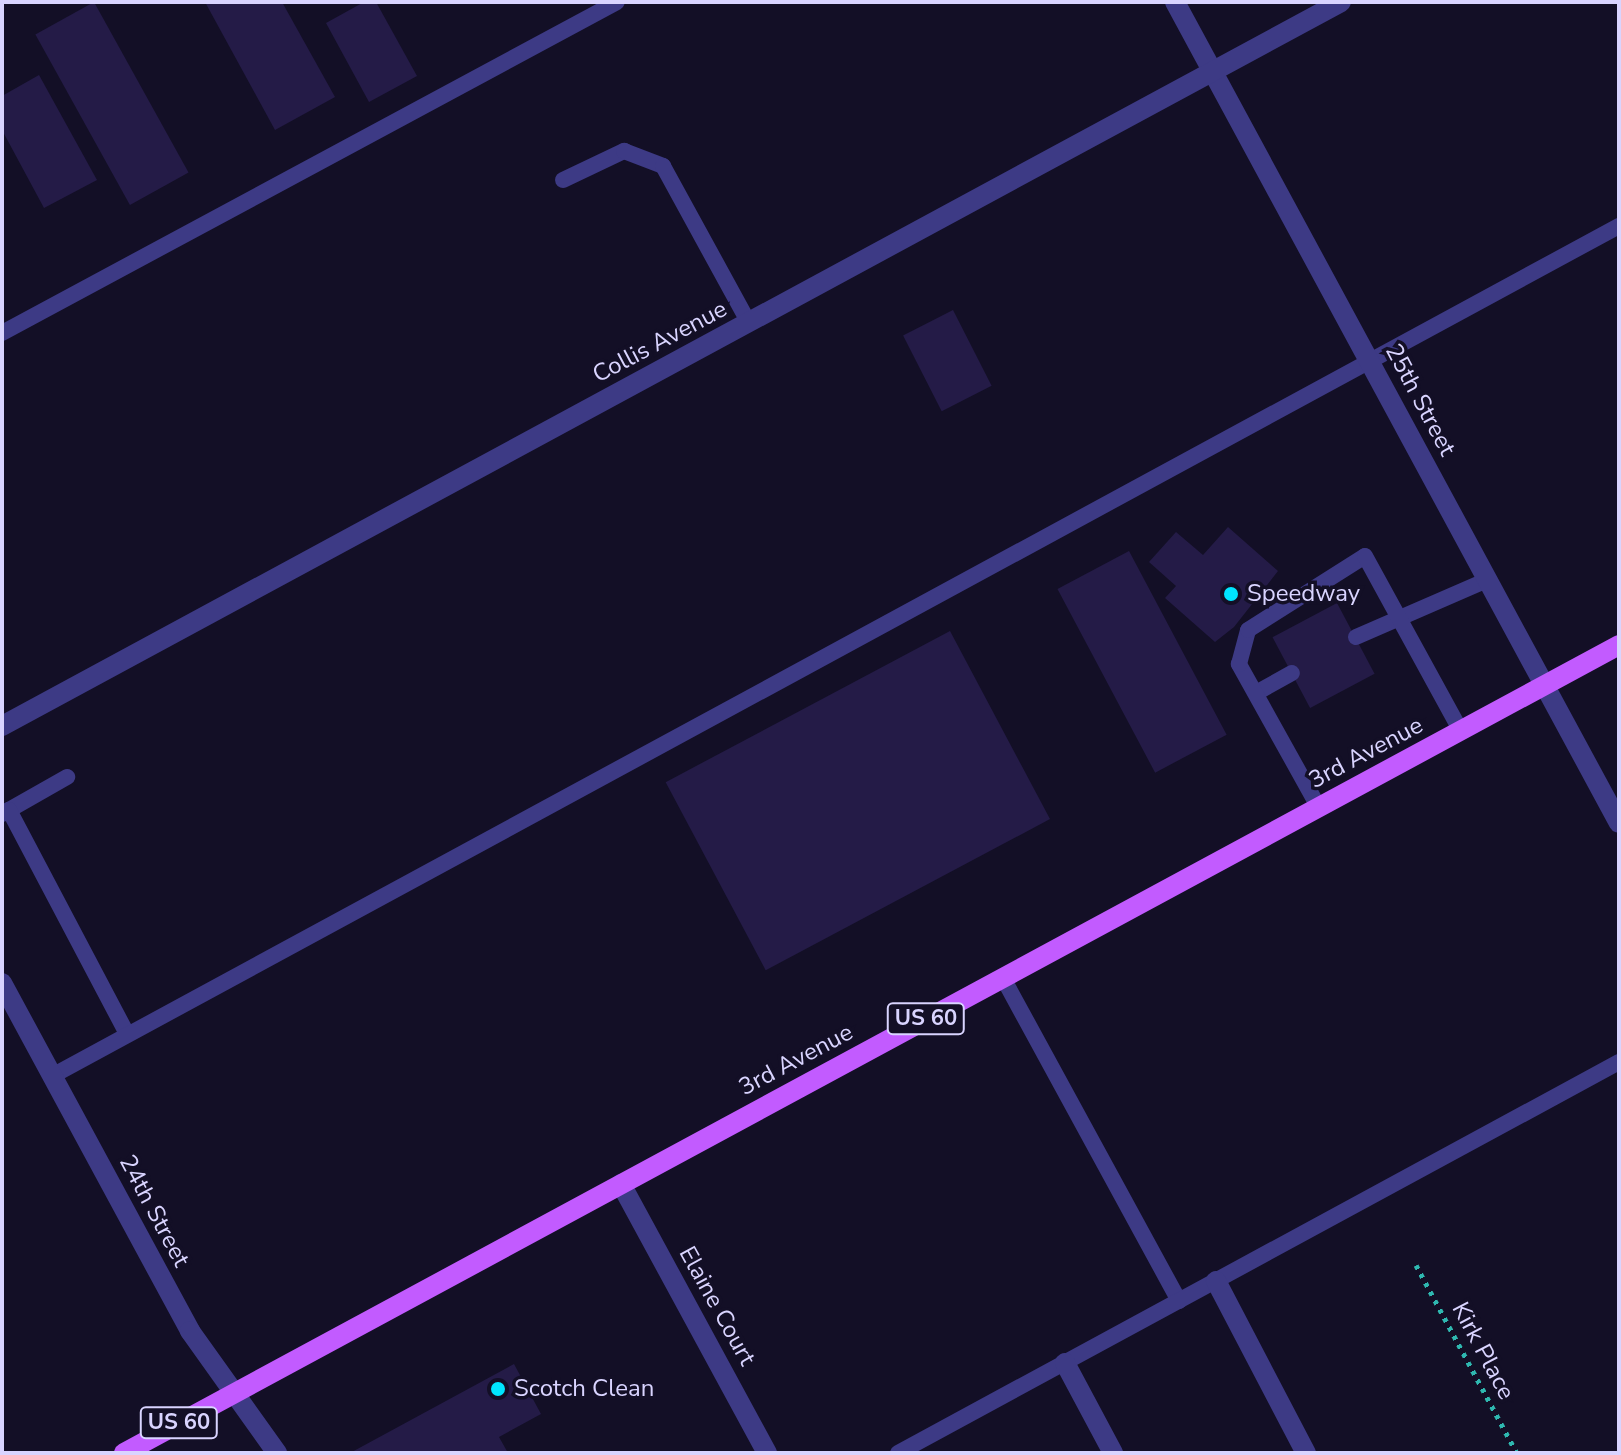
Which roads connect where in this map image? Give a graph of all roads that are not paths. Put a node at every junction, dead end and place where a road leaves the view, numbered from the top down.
1 (617, 2) edge
2 (1175, 2) edge
3 (1341, 2) edge
4 (1212, 72) junction
5 (563, 180) dead end
6 (1619, 226) edge
7 (749, 323) junction
8 (2, 333) edge
9 (1371, 363) junction
10 (1487, 580) junction
11 (1398, 615) junction
12 (1356, 637) dead end
13 (1619, 645) edge
14 (1292, 673) dead end
15 (1544, 685) junction
16 (1256, 693) junction
17 (2, 726) edge
18 (1461, 731) junction
19 (67, 777) dead end
20 (1319, 808) junction
21 (6, 812) edge
22 (1619, 823) edge
23 (1003, 978) junction
24 (2, 983) edge
25 (127, 1034) junction
26 (1619, 1062) edge
27 (52, 1076) junction
28 (621, 1184) junction
29 (1216, 1281) junction
30 (1179, 1301) junction
31 (1065, 1363) junction
32 (234, 1393) junction
33 (124, 1453) edge
34 (277, 1453) edge
35 (767, 1453) edge
36 (898, 1453) edge
37 (1113, 1453) edge
38 (1306, 1453) edge

1 - 8 lane
2 - 4 street, 25th Street
3 - 4 street, Collis Avenue
4 - 7 street, Collis Avenue
4 - 9 street, 25th Street
5 - 7 lane
6 - 9 lane
7 - 17 street, Collis Avenue
9 - 10 street, 25th Street
9 - 25 lane
10 - 11 lane
10 - 15 street, 25th Street
11 - 12 lane
11 - 16 lane
11 - 18 lane
13 - 15 main road, 3rd Avenue / US 60
14 - 16 lane
15 - 18 main road, 3rd Avenue / US 60
15 - 22 street, 25th Street
16 - 20 lane
18 - 20 main road, 3rd Avenue / US 60
19 - 21 lane
20 - 23 main road, 3rd Avenue / US 60
21 - 25 lane
23 - 28 main road, 3rd Avenue / US 60
23 - 30 lane
24 - 27 street, 24th Street
25 - 27 lane
26 - 29 lane
27 - 32 street, 24th Street
28 - 32 main road, 3rd Avenue / US 60
28 - 35 street, Elaine Court
29 - 30 lane
29 - 38 street
30 - 31 lane
31 - 36 lane
31 - 37 street
32 - 33 main road, 3rd Avenue / US 60
32 - 34 street, 24th Street

